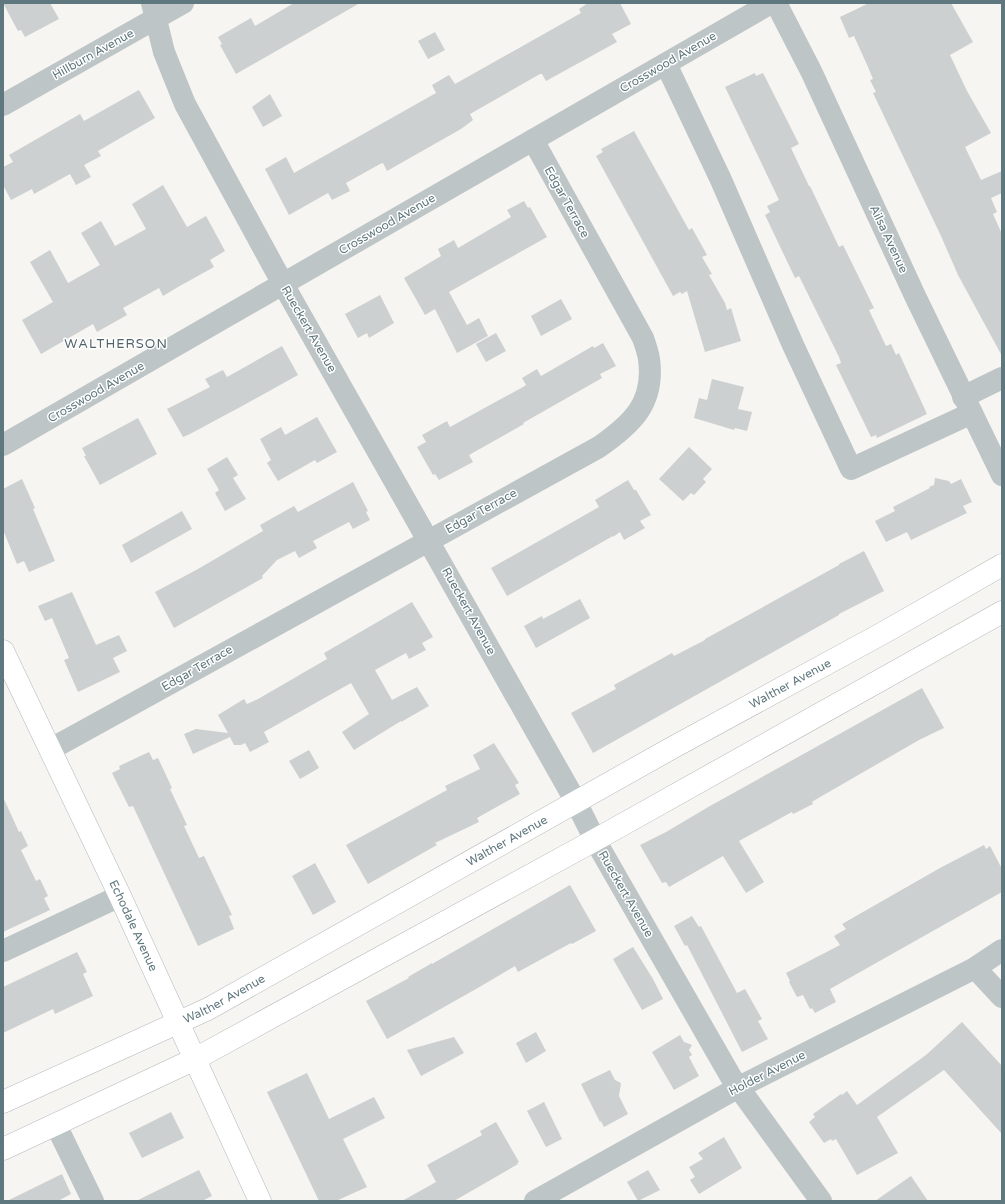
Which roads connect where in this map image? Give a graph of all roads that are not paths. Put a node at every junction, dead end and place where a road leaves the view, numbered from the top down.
1 (183, 3) edge
2 (771, 3) edge
3 (776, 3) edge
4 (154, 11) edge
5 (666, 64) junction
6 (3, 105) edge
7 (533, 140) junction
8 (283, 284) junction
9 (1002, 378) edge
10 (967, 405) junction
11 (3, 445) edge
12 (1002, 474) edge
13 (428, 540) junction
14 (1002, 565) edge
15 (1002, 612) edge
16 (3, 652) edge
17 (51, 749) junction
18 (576, 802) junction
19 (595, 840) junction
20 (120, 896) junction
21 (1002, 950) edge
22 (3, 951) edge
23 (975, 968) junction
24 (1002, 998) edge
25 (179, 1023) junction
26 (195, 1059) junction
27 (739, 1087) junction
28 (3, 1102) edge
29 (56, 1125) junction
30 (3, 1149) edge
31 (255, 1198) edge
32 (93, 1201) edge
33 (535, 1201) edge
34 (821, 1201) edge

1 - 4 street, Hillburn Avenue
2 - 5 street, Crosswood Avenue
3 - 10 street, Ailsa Avenue
4 - 6 street, Hillburn Avenue
4 - 8 street, Rueckert Avenue
5 - 7 street, Crosswood Avenue
5 - 10 street
7 - 8 street, Crosswood Avenue
7 - 13 street, Edgar Terrace
8 - 11 street, Crosswood Avenue
8 - 13 street, Rueckert Avenue
9 - 10 street
10 - 12 street, Ailsa Avenue
13 - 17 street, Edgar Terrace
13 - 18 street, Rueckert Avenue
14 - 18 main road, Walther Avenue
15 - 19 main road
16 - 17 main road, Echodale Avenue
17 - 20 main road, Echodale Avenue
18 - 19 street, Rueckert Avenue
18 - 25 main road, Walther Avenue
19 - 26 main road
19 - 27 street, Rueckert Avenue
20 - 22 street
20 - 25 main road, Echodale Avenue
21 - 23 street, Holder Avenue
23 - 24 street
23 - 27 street, Holder Avenue
25 - 26 main road, Echodale Avenue
25 - 28 main road, Walther Avenue
26 - 29 main road
26 - 31 main road, Echodale Avenue
27 - 33 street, Holder Avenue
27 - 34 street, Rueckert Avenue
29 - 30 main road
29 - 32 street

